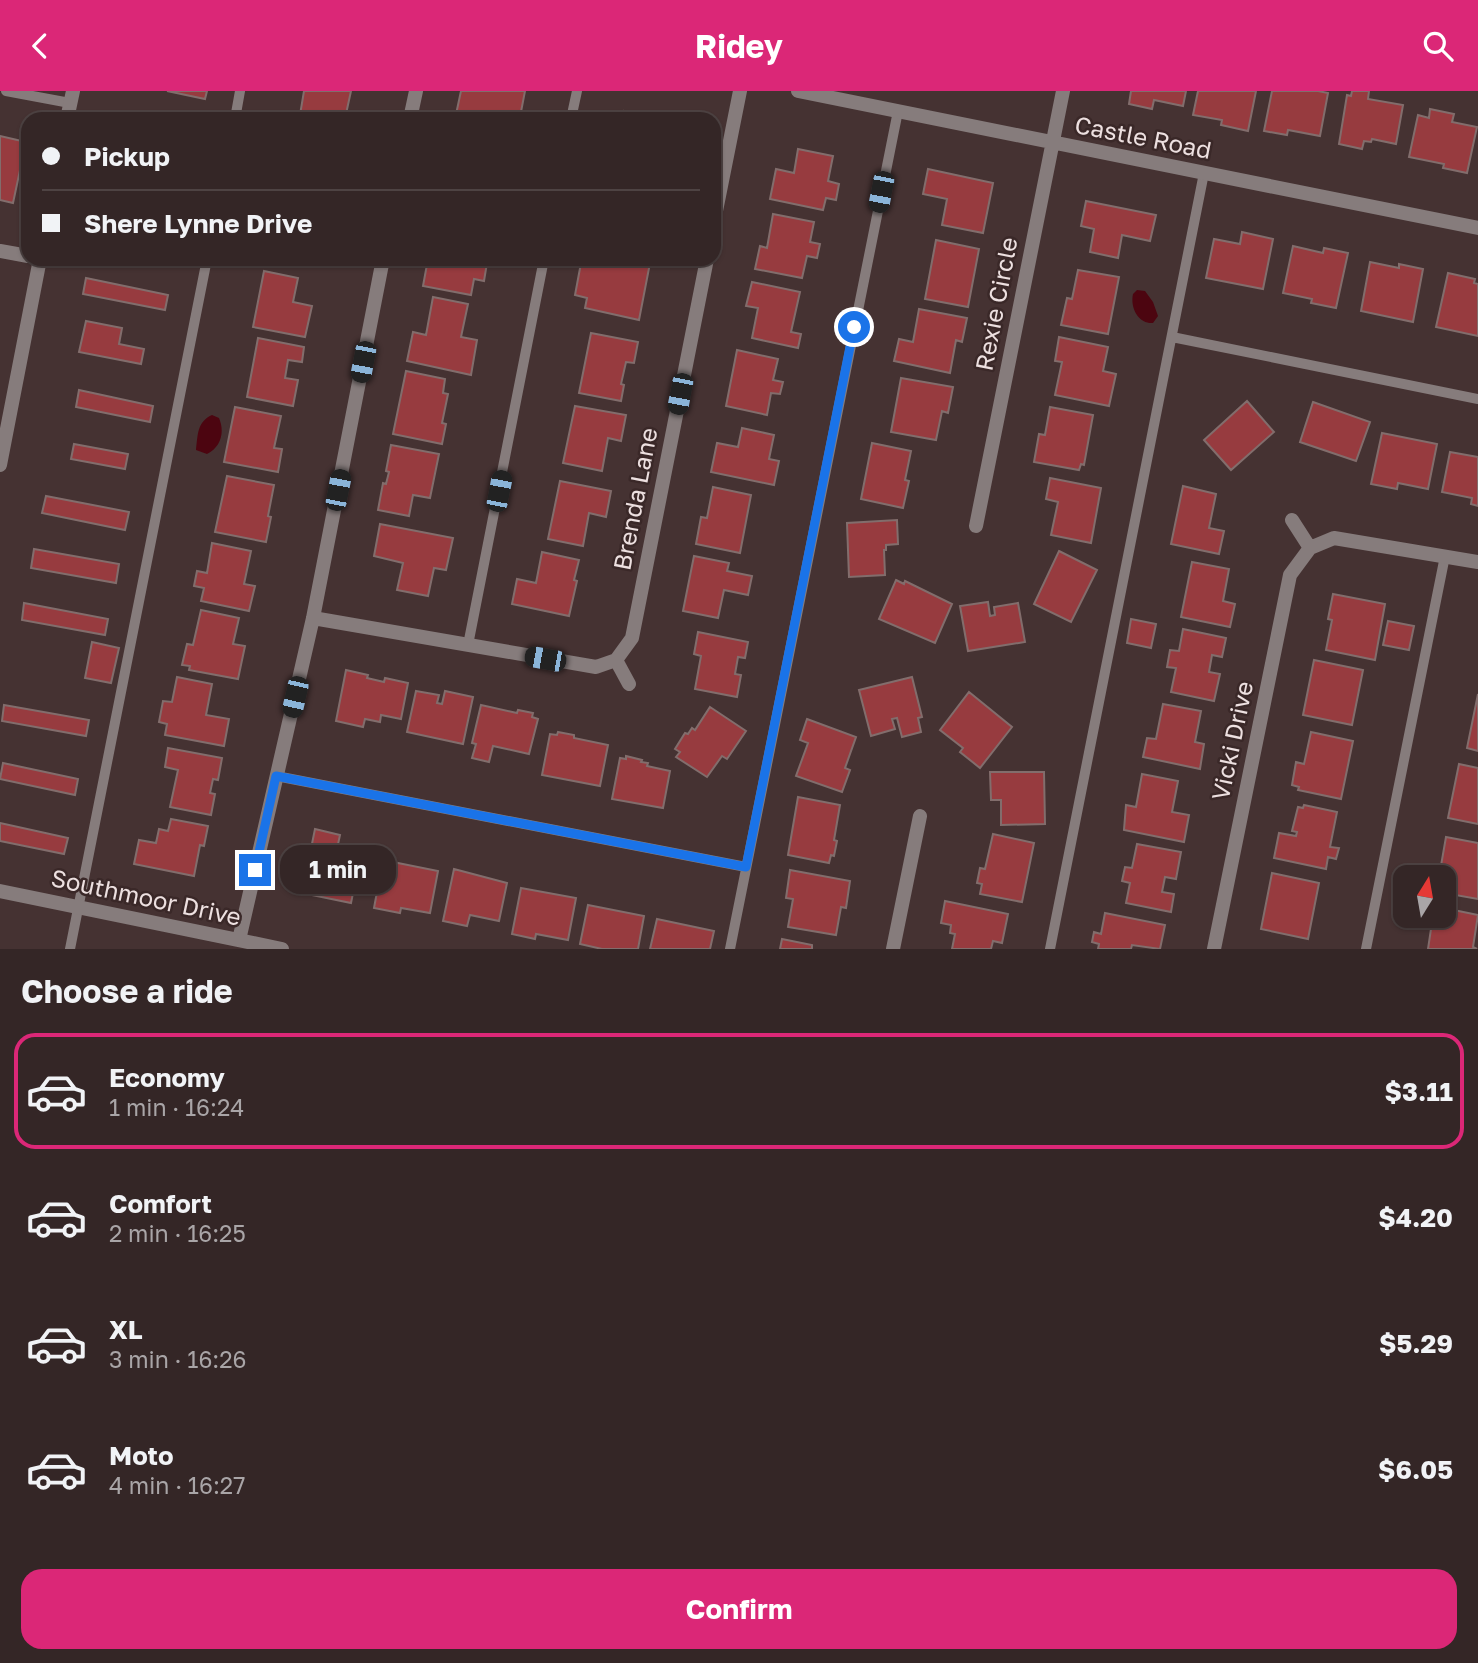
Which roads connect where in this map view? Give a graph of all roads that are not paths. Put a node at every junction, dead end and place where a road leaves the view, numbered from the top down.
1 (6, 91) edge
2 (240, 91) edge
3 (416, 91) edge
4 (577, 91) edge
5 (740, 91) edge
6 (798, 91) edge
7 (1063, 91) edge
8 (72, 97) edge
9 (898, 111) junction
10 (236, 112) edge
11 (412, 112) edge
12 (572, 112) edge
13 (1052, 143) junction
14 (1204, 173) junction
15 (721, 186) edge
16 (1478, 229) edge
17 (0, 251) edge
18 (21, 255) edge
19 (38, 266) edge
20 (206, 266) edge
21 (382, 266) edge
22 (543, 266) edge
23 (706, 266) edge
24 (1172, 337) junction
25 (1478, 398) edge
26 (5, 413) edge
27 (0, 465) edge
28 (1292, 520) dead end
29 (976, 526) dead end
30 (1310, 548) junction
31 (1445, 556) junction
32 (1478, 562) edge
33 (313, 618) junction
34 (468, 645) junction
35 (617, 660) junction
36 (629, 684) dead end
37 (276, 776) junction
38 (920, 816) dead end
39 (746, 867) junction
40 (0, 891) edge
41 (78, 907) junction
42 (239, 940) junction
43 (70, 949) edge
44 (282, 949) edge
45 (730, 949) edge
46 (893, 949) edge
47 (1050, 949) edge
48 (1214, 949) edge
49 (1366, 949) edge

1 - 8 lane
2 - 10 lane
3 - 11 street
4 - 12 lane
5 - 15 street
6 - 9 street, Castle Road
7 - 13 street, Rexie Circle
9 - 13 street, Castle Road
9 - 39 lane
13 - 14 street, Castle Road
13 - 29 street, Rexie Circle
14 - 16 street, Castle Road
14 - 24 lane
17 - 18 street
19 - 26 street
20 - 41 lane
21 - 33 street
22 - 34 lane
23 - 35 street, Brenda Lane
24 - 25 lane
24 - 47 lane
26 - 27 street
28 - 30 street
30 - 31 street
30 - 48 street, Vicki Drive
31 - 32 street
31 - 49 lane
33 - 34 street
33 - 37 street
34 - 35 street
35 - 36 street
37 - 39 lane
37 - 42 street
38 - 46 street
39 - 45 lane
40 - 41 street, Southmoor Drive
41 - 42 street, Southmoor Drive
41 - 43 lane
42 - 44 street, Southmoor Drive

